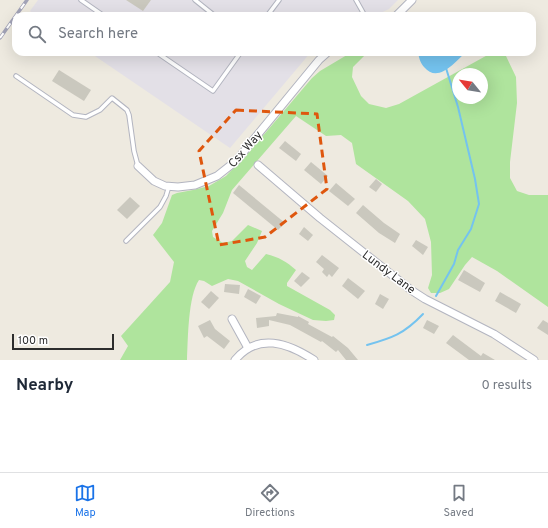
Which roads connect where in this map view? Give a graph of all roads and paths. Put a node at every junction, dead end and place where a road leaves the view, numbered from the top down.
1 (81, 0) edge
2 (195, 0) edge
3 (279, 0) edge
4 (356, 0) edge
5 (412, 0) edge
6 (98, 12) edge
7 (210, 12) edge
8 (271, 12) edge
9 (363, 12) edge
10 (400, 12) edge
11 (162, 56) edge
12 (238, 56) edge
13 (324, 56) edge
14 (16, 76) dead end
15 (258, 164) dead end
16 (138, 166) joint
17 (169, 186) junction
18 (126, 241) dead end
19 (232, 319) dead end
20 (248, 348) junction
21 (235, 360) edge
22 (314, 360) edge
23 (534, 360) edge

1 - 6 lane
2 - 7 lane
3 - 8 lane
4 - 9 lane
5 - 10 street
11 - 12 lane
13 - 17 street, Csx Way
14 - 16 lane
15 - 23 street, Lundy Lane
16 - 17 street, Csx Way
17 - 18 lane
19 - 20 street
20 - 21 street
20 - 22 street

